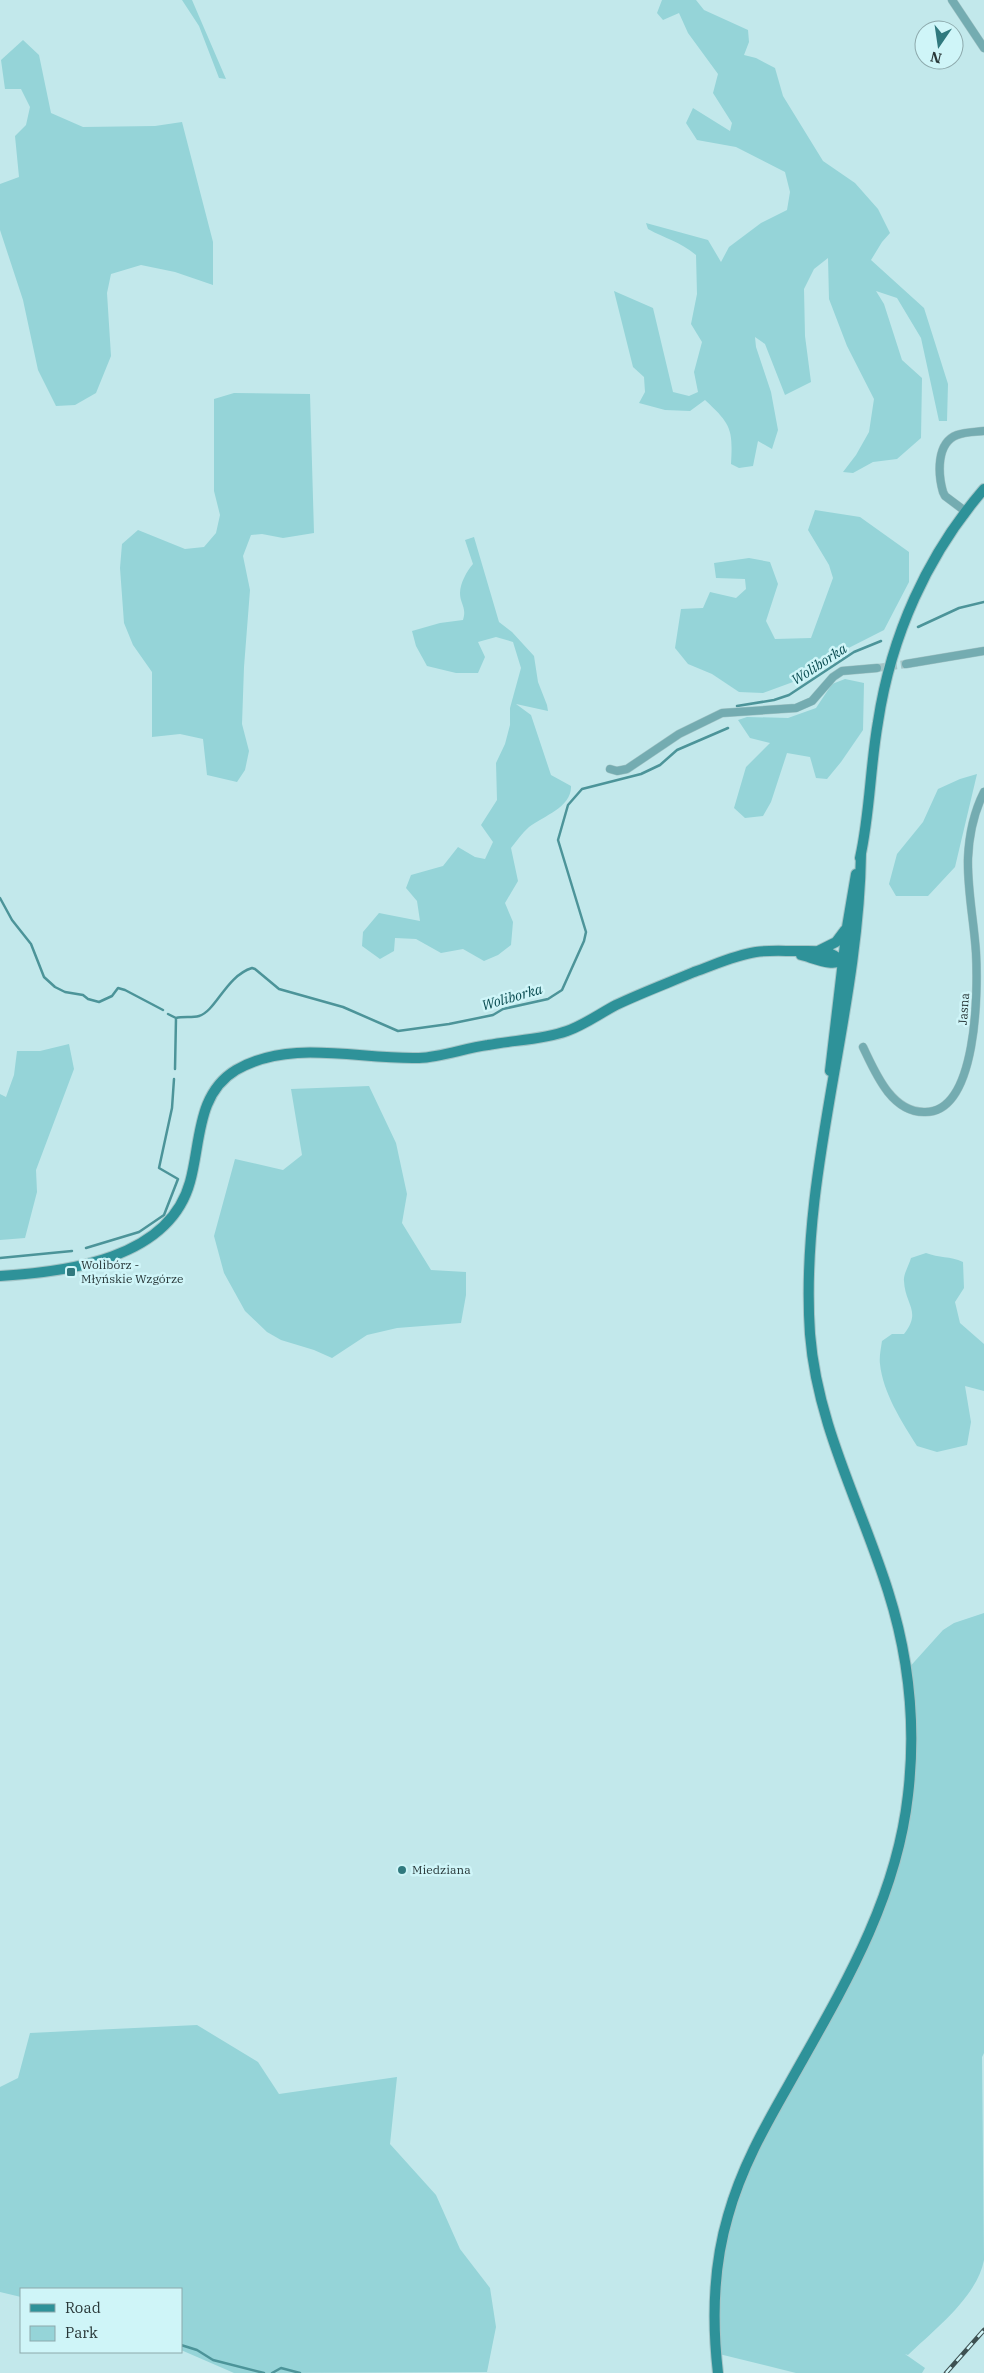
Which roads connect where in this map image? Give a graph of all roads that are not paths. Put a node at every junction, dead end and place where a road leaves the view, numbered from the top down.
1 (952, 0) edge
2 (984, 48) edge
3 (984, 431) edge
4 (984, 489) edge
5 (965, 511) junction
6 (984, 651) edge
7 (906, 664) tunnel mouth
8 (877, 668) tunnel mouth
9 (610, 769) dead end
10 (984, 792) edge
11 (861, 853) junction
12 (847, 927) junction
13 (853, 947) junction
14 (786, 951) junction
15 (818, 951) junction
16 (843, 961) junction
17 (829, 963) junction
18 (845, 976) junction
19 (863, 1047) dead end
20 (0, 1276) edge
21 (718, 2373) edge

1 - 2 street
3 - 5 street
4 - 5 main road
5 - 11 main road
6 - 7 street
8 - 9 street
10 - 19 street, Jasna
11 - 12 main road
11 - 13 main road
12 - 15 main road
12 - 16 main road
13 - 16 main road
13 - 18 main road
14 - 15 main road
14 - 17 main road
14 - 20 main road
15 - 16 main road
16 - 17 main road
16 - 18 main road
17 - 18 main road
18 - 21 main road

